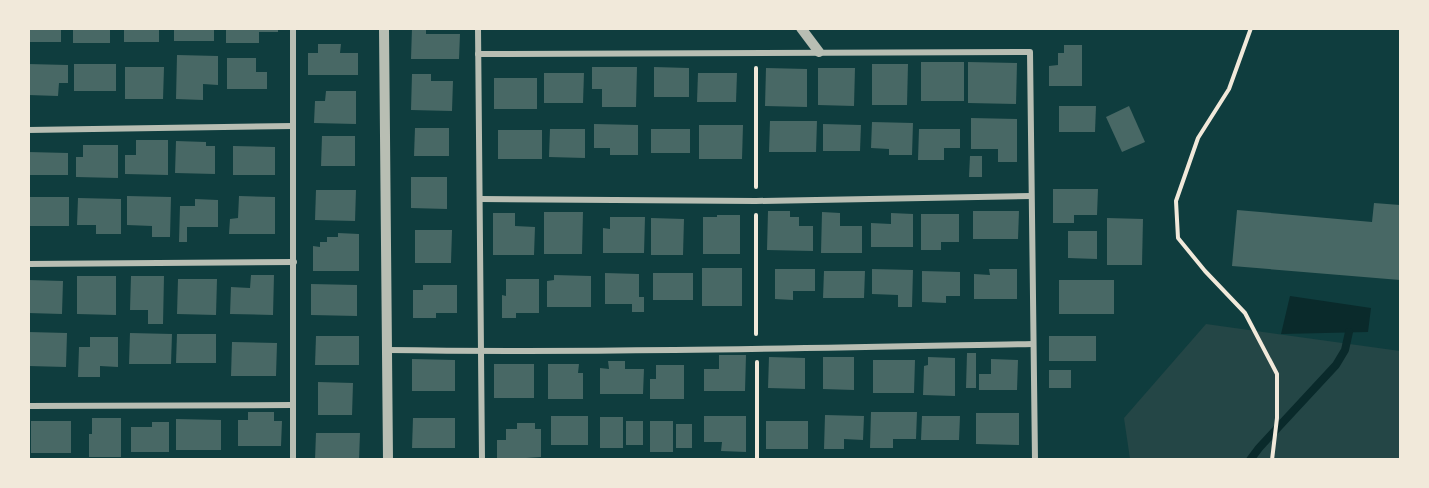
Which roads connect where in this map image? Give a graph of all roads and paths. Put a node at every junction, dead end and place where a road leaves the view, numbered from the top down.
1 (293, 28) edge
2 (384, 28) edge
3 (478, 28) edge
4 (801, 28) edge
5 (1251, 28) edge
6 (819, 52) junction
7 (755, 53) junction
8 (478, 54) junction
9 (293, 126) junction
10 (28, 130) edge
11 (1031, 196) junction
12 (480, 199) junction
13 (756, 201) junction
14 (294, 262) junction
15 (28, 264) edge
16 (1033, 344) junction
17 (756, 349) junction
18 (387, 350) junction
19 (480, 352) junction
20 (292, 405) junction
21 (28, 406) edge
22 (293, 459) edge
23 (388, 459) edge
24 (482, 459) edge
25 (758, 459) edge
26 (1035, 459) edge
27 (1272, 459) edge

1 - 9 street
2 - 18 street
3 - 8 street
4 - 6 street
5 - 27 path
6 - 7 street
6 - 11 street
7 - 8 street
7 - 13 path
8 - 12 street
9 - 10 street
9 - 14 street
11 - 13 street
11 - 16 street
12 - 13 street
12 - 19 street
13 - 17 path
14 - 15 street
14 - 20 street
16 - 17 street
16 - 26 street
17 - 19 street
17 - 25 path
18 - 19 street
18 - 23 street
19 - 24 street
20 - 21 street
20 - 22 street

